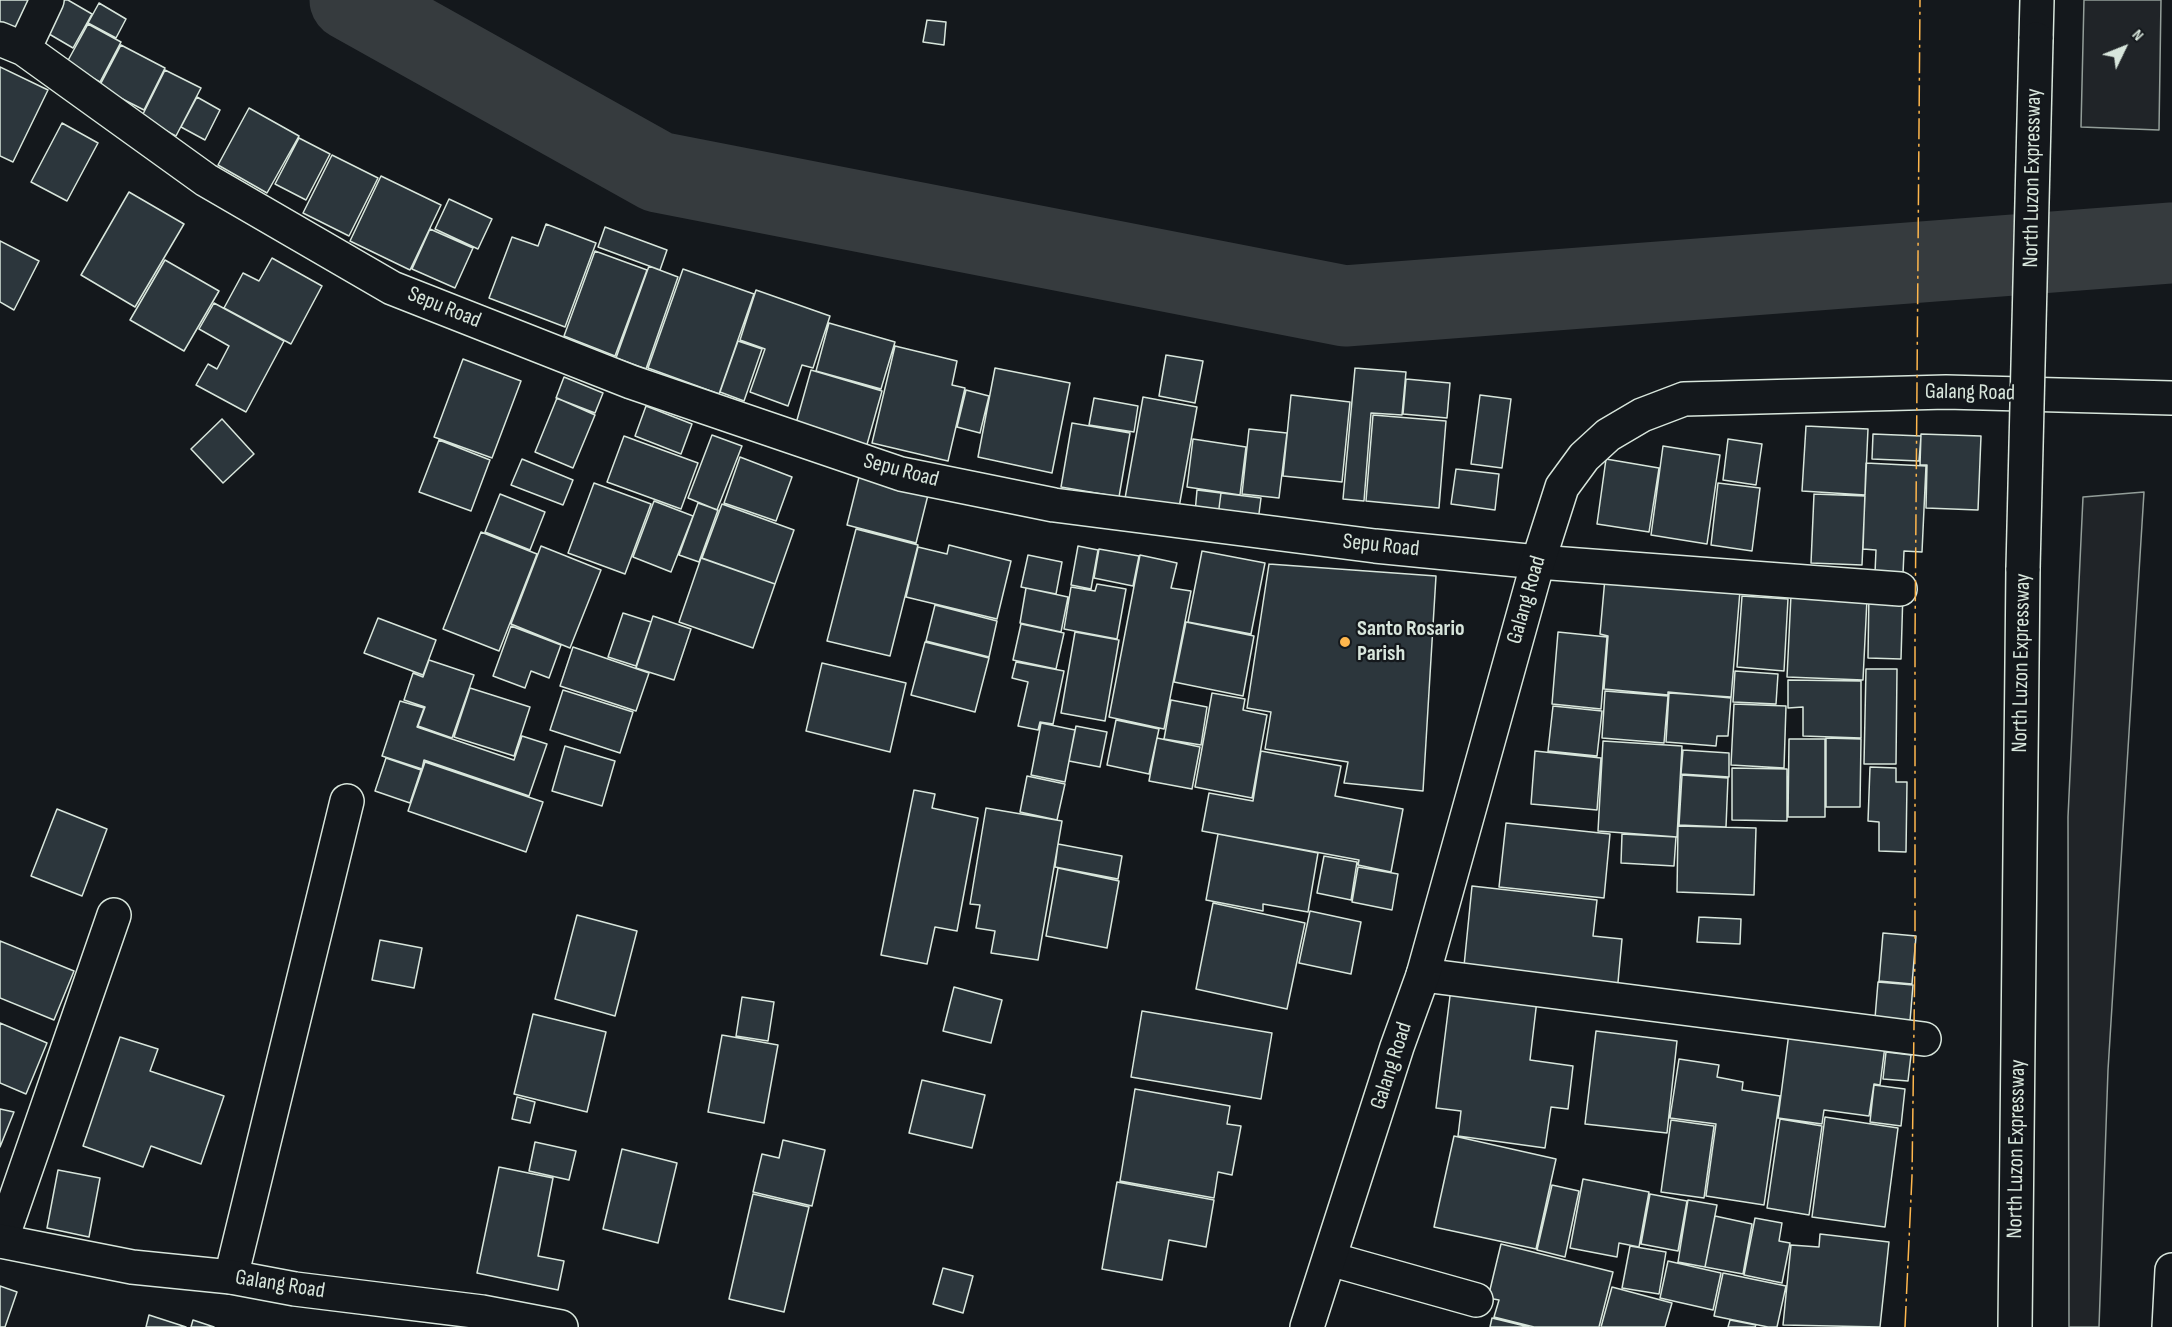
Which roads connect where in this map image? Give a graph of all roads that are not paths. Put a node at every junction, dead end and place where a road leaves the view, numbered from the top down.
1 (47, 0) edge
2 (2037, 0) edge
3 (12, 44) edge
4 (2172, 398) edge
5 (1538, 562) junction
6 (1900, 589) dead end
7 (347, 801) dead end
8 (114, 915) dead end
9 (1423, 975) junction
10 (1924, 1039) dead end
11 (1, 1241) edge
12 (1330, 1259) junction
13 (2172, 1270) edge
14 (231, 1277) junction
15 (1476, 1300) dead end
16 (561, 1327) edge
17 (1307, 1327) edge
18 (2015, 1327) edge
19 (2169, 1327) edge

1 - 3 main road
2 - 18 main road, North Luzon Expressway, bridge
3 - 5 main road, Sepu Road
4 - 5 main road, Galang Road
5 - 6 main road, Sepu Road
5 - 9 main road, Galang Road
7 - 14 main road
8 - 11 main road
9 - 10 main road
9 - 12 main road, Galang Road
11 - 14 main road, Galang Road
12 - 15 main road
12 - 17 main road, Galang Road
13 - 19 main road
14 - 16 main road, Galang Road

